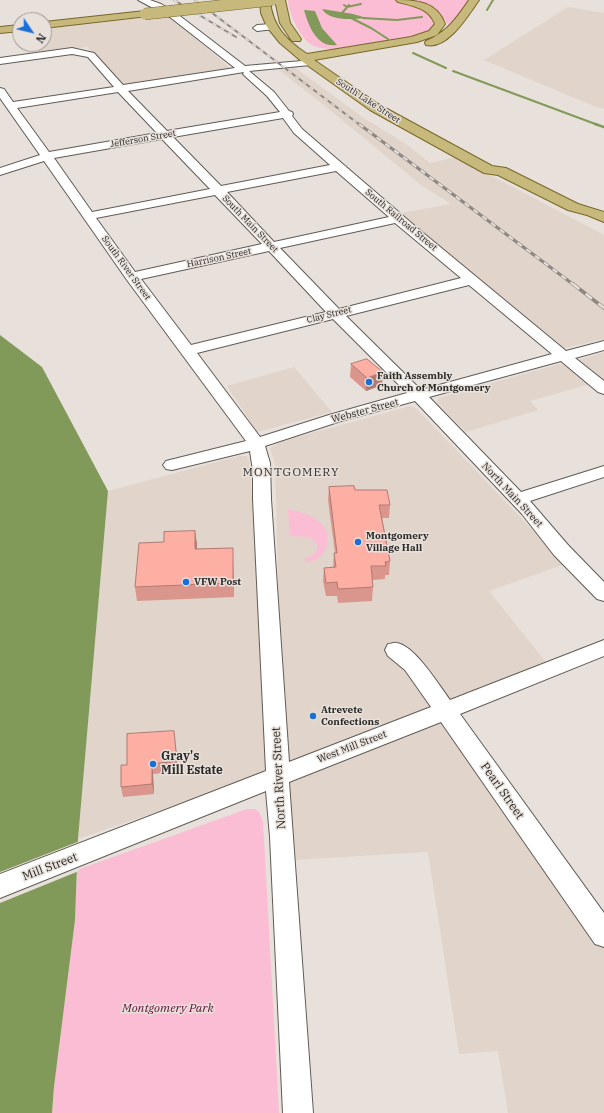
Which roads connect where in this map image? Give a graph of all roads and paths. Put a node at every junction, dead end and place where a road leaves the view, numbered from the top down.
1 (142, 0) edge
2 (246, 0) edge
3 (264, 0) edge
4 (272, 0) edge
5 (280, 0) edge
6 (401, 0) edge
7 (474, 0) edge
8 (143, 13) junction
9 (52, 22) edge
10 (12, 25) edge
11 (0, 26) edge
12 (272, 27) junction
13 (257, 28) dead end
14 (12, 29) edge
15 (0, 30) edge
16 (313, 59) junction
17 (0, 61) edge
18 (248, 71) junction
19 (121, 89) junction
20 (0, 91) edge
21 (10, 106) junction
22 (288, 114) junction
23 (165, 135) junction
24 (46, 157) junction
25 (339, 167) junction
26 (0, 172) edge
27 (218, 191) junction
28 (573, 207) junction
29 (88, 216) junction
30 (399, 218) junction
31 (604, 218) edge
32 (604, 228) edge
33 (271, 246) junction
34 (132, 277) junction
35 (471, 280) junction
36 (336, 314) junction
37 (604, 345) edge
38 (187, 351) junction
39 (564, 356) junction
40 (604, 389) edge
41 (418, 396) junction
42 (256, 443) junction
43 (172, 464) dead end
44 (604, 470) edge
45 (518, 499) junction
46 (604, 594) edge
47 (604, 648) edge
48 (396, 650) dead end
49 (445, 710) junction
50 (278, 776) junction
51 (100, 847) joint
52 (0, 886) edge
53 (600, 921) edge
54 (298, 1113) edge

1 - 18 street, South Railroad Street
2 - 8 main road, bridge
3 - 12 main road, South Lake Street
4 - 8 main road, bridge
5 - 16 main road, South Lake Street
6 - 16 main road
7 - 16 main road
8 - 9 main road
10 - 11 main road
12 - 13 street
12 - 16 main road, South Lake Street
14 - 15 main road
16 - 18 street
16 - 28 main road, South Lake Street
17 - 19 street, South Main Street
18 - 19 street
18 - 22 street, South Railroad Street
19 - 21 street
19 - 23 street, South Main Street
20 - 21 street, South River Street
21 - 24 street, South River Street
22 - 23 street, Jefferson Street
22 - 25 street, South Railroad Street
23 - 24 street, Jefferson Street
23 - 27 street, South Main Street
24 - 26 street, Jefferson Street
24 - 29 street, South River Street
25 - 27 street
25 - 30 street, South Railroad Street
27 - 29 street
27 - 33 street, South Main Street
28 - 31 main road, South Lake Street
28 - 32 main road, South Lake Street
29 - 34 street, South River Street
30 - 33 street, Harrison Street
30 - 35 street, South Railroad Street
33 - 34 street, Harrison Street
33 - 36 street, South Main Street
34 - 38 street, South River Street
35 - 36 street, Clay Street
35 - 39 street, South Railroad Street
36 - 38 street, Clay Street
36 - 41 street, South Main Street
37 - 39 street, Webster Street
38 - 42 street, South River Street
39 - 40 street, South Railroad Street
39 - 41 street, Webster Street
41 - 42 street, Webster Street
41 - 45 street, North Main Street
42 - 43 street, Webster Street
42 - 50 street, North River Street
44 - 45 street
45 - 46 street, North Main Street
47 - 49 street, West Mill Street
48 - 49 street, Pearl Street
49 - 50 street, West Mill Street
49 - 53 street, Pearl Street
50 - 51 street, West Mill Street
50 - 54 street, North River Street
51 - 52 street, Mill Street

